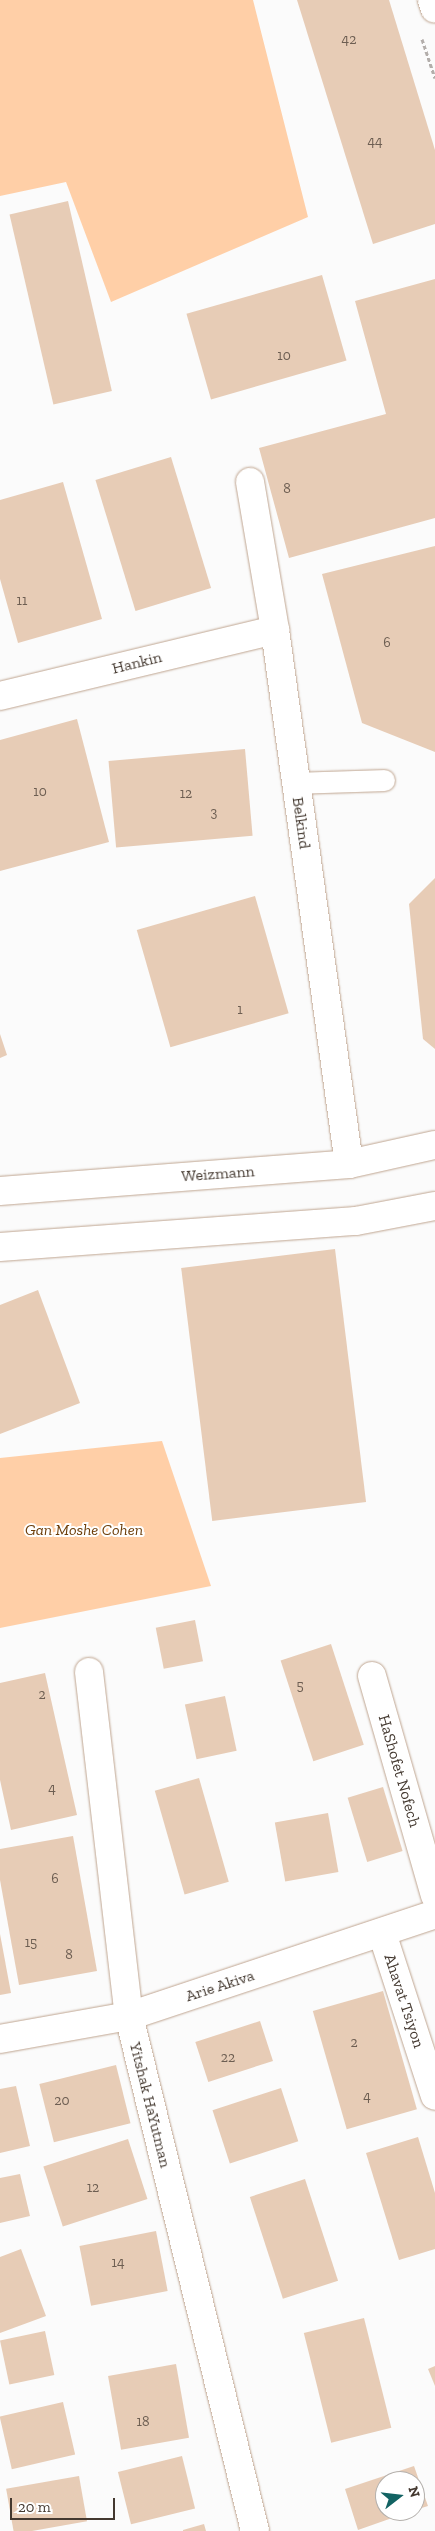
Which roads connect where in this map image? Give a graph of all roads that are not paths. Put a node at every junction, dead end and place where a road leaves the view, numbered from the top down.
1 (432, 0) edge
2 (435, 9) edge
3 (250, 482) dead end
4 (275, 630) junction
5 (0, 696) edge
6 (384, 780) dead end
7 (295, 783) junction
8 (435, 1145) edge
9 (349, 1164) junction
10 (0, 1191) edge
11 (435, 1206) edge
12 (0, 1247) edge
13 (89, 1672) dead end
14 (372, 1676) dead end
15 (435, 1895) edge
16 (435, 1914) edge
17 (382, 1934) junction
18 (129, 2016) junction
19 (0, 2038) edge
20 (435, 2096) edge
21 (255, 2531) edge

1 - 2 street
3 - 4 street, Belkind
4 - 5 street, Hankin
4 - 7 street, Belkind
6 - 7 lane
7 - 9 street, Belkind
8 - 9 street, Weizmann
9 - 10 street, Weizmann
11 - 12 street
13 - 18 street, Yitshak HaYutman
14 - 15 street, HaShofet Nofech
16 - 17 street, Arie Akiva
17 - 18 street, Arie Akiva
17 - 20 street, Ahavat Tsiyon
18 - 19 street, Arie Akiva
18 - 21 street, Yitshak HaYutman

